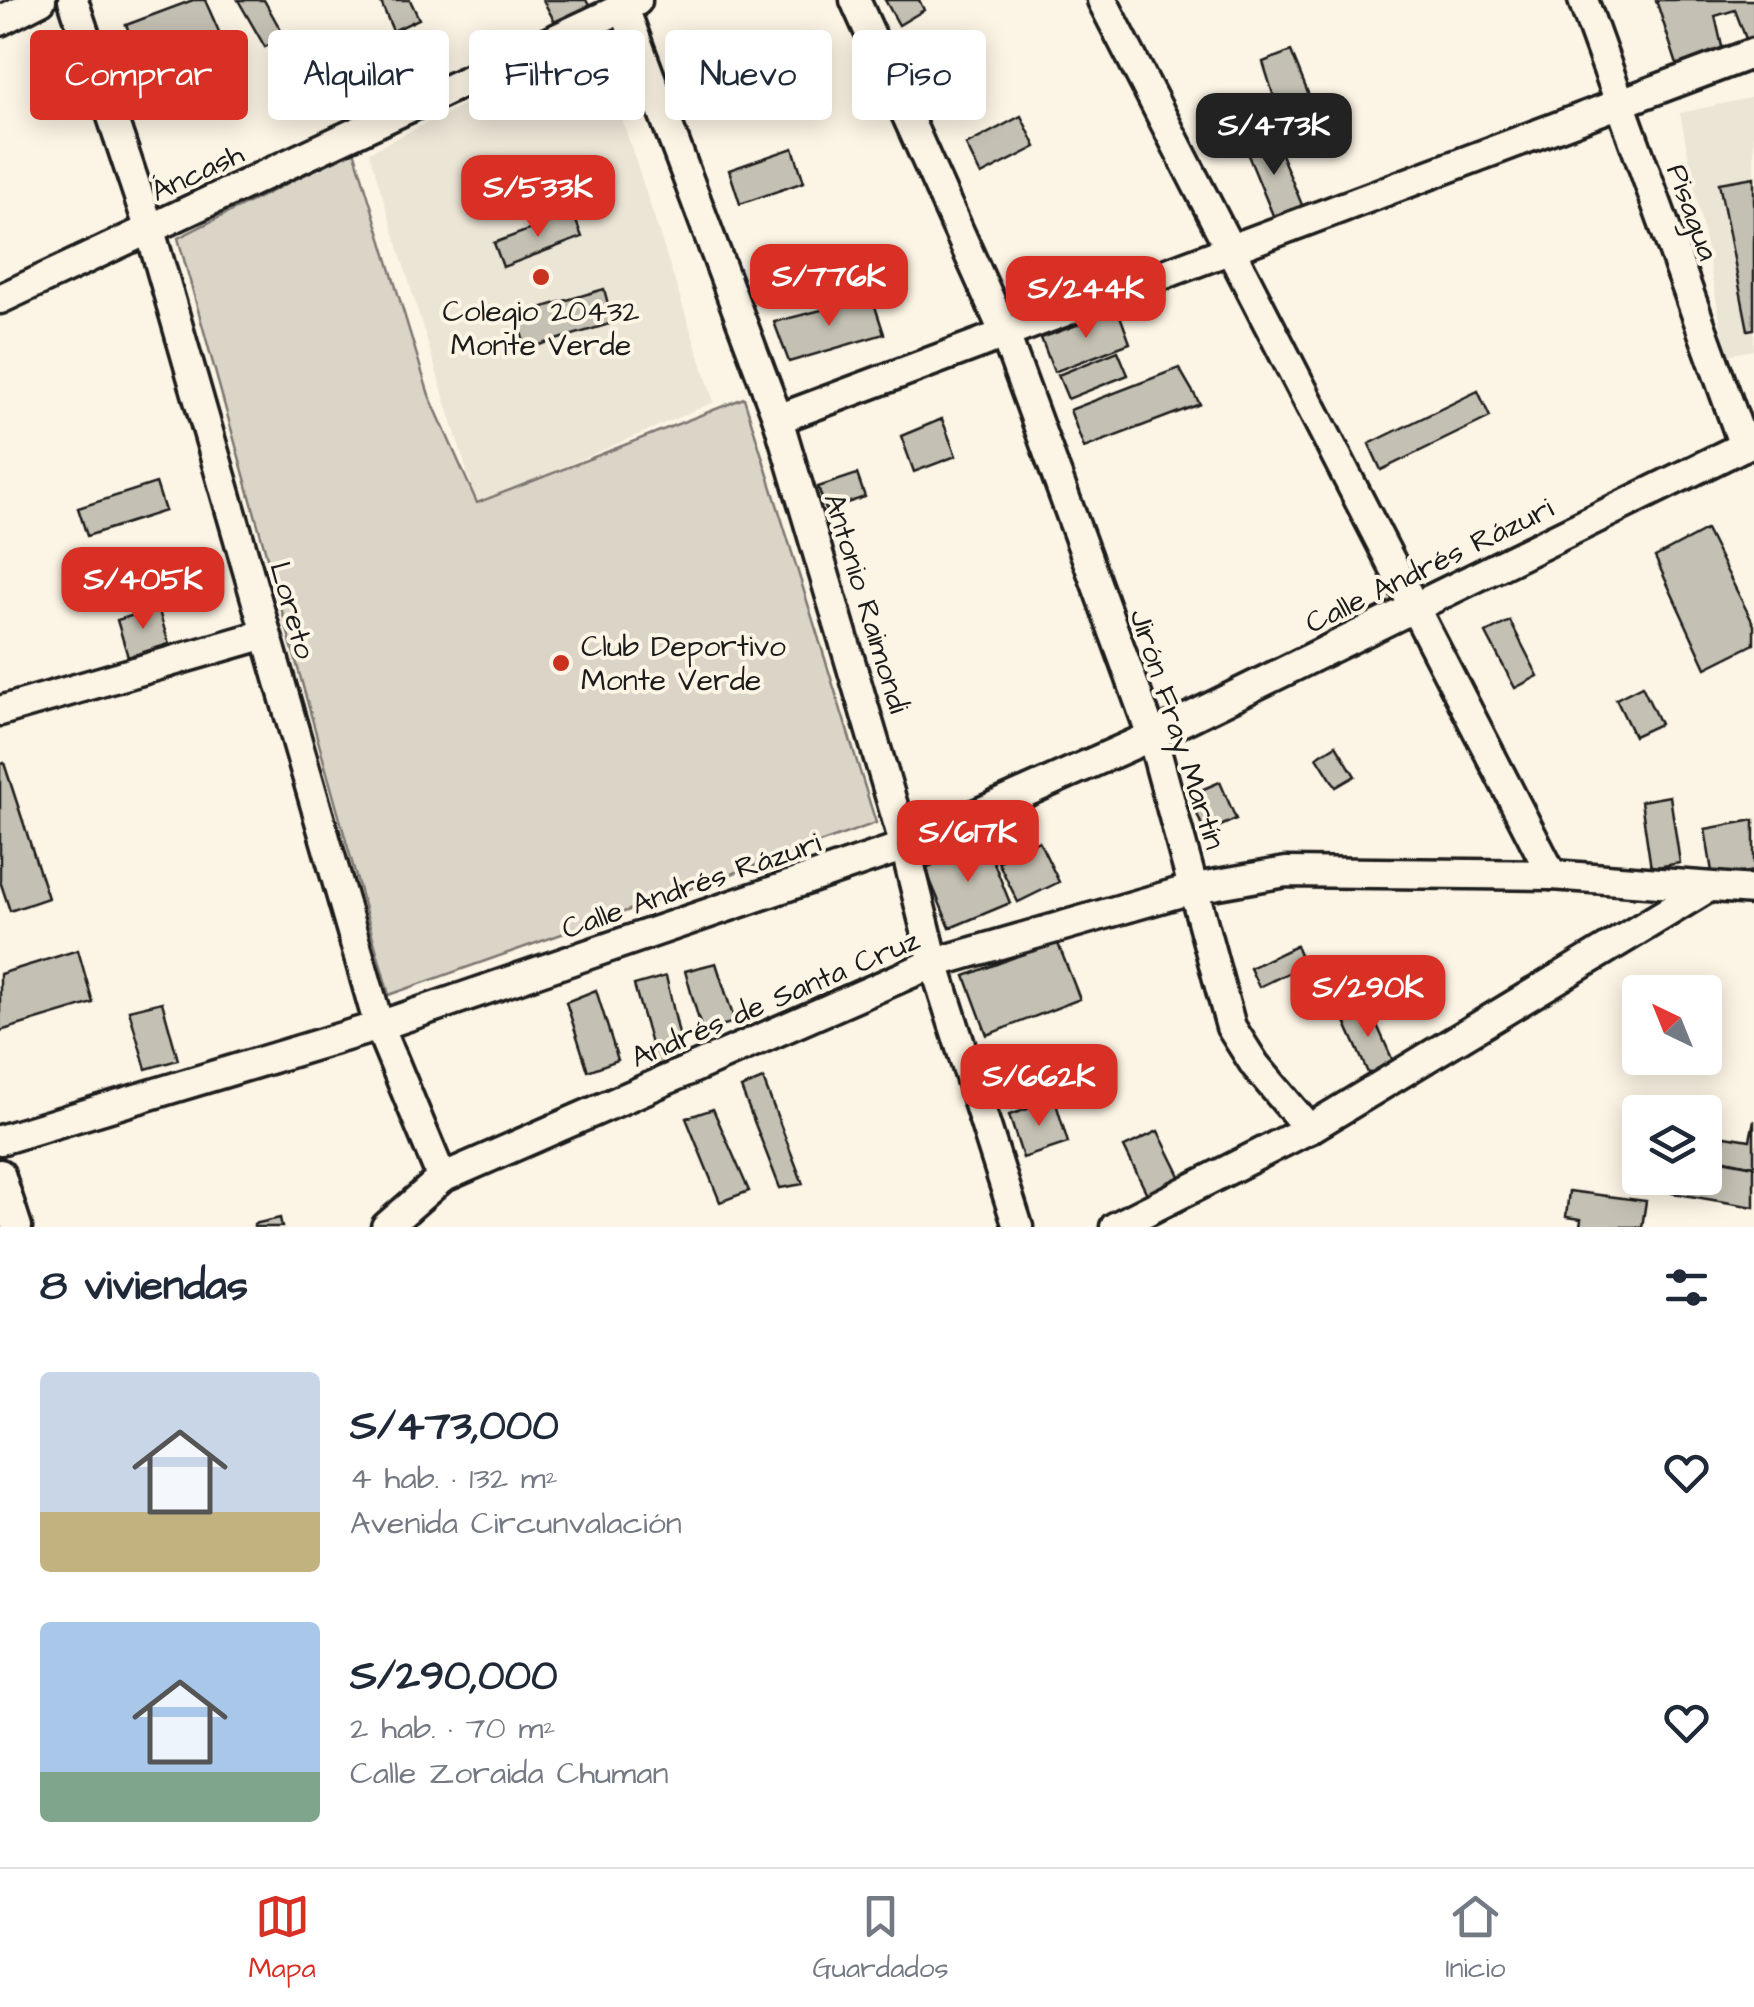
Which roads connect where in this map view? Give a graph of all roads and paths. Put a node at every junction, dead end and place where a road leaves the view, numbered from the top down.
1 (41, 0) edge
2 (73, 0) edge
3 (855, 0) edge
4 (1102, 0) edge
5 (1583, 0) edge
6 (631, 4) edge
7 (0, 20) edge
8 (1754, 54) edge
9 (1618, 101) junction
10 (150, 230) junction
11 (1230, 248) junction
12 (0, 299) edge
13 (1005, 334) junction
14 (778, 418) junction
15 (1749, 443) edge
16 (1418, 607) junction
17 (266, 634) junction
18 (0, 711) edge
19 (1152, 736) junction
20 (905, 846) junction
21 (1552, 875) junction
22 (1708, 887) junction
23 (1194, 888) junction
24 (1754, 890) edge
25 (934, 963) junction
26 (379, 1026) junction
27 (1309, 1129) junction
28 (0, 1140) edge
29 (0, 1174) edge
30 (442, 1178) junction
31 (413, 1214) edge
32 (17, 1227) edge
33 (386, 1227) edge
34 (1018, 1227) edge
35 (1115, 1227) edge

1 - 7 street
2 - 10 street, Loreto
3 - 13 street, Jirón Fray Martín
4 - 11 street
5 - 9 street, Pisagua
6 - 10 street, Áncash
6 - 14 street, Antonio Raimondi
8 - 9 street
9 - 11 street
9 - 15 street, Pisagua
10 - 12 street, Áncash
10 - 17 street, Loreto
11 - 13 street
11 - 16 street
13 - 14 street
13 - 19 street, Jirón Fray Martín
14 - 20 street, Antonio Raimondi
15 - 16 street, Calle Andrés Rázuri
16 - 19 street, Calle Andrés Rázuri
16 - 21 street
17 - 18 street
17 - 26 street, Loreto
19 - 20 street, Calle Andrés Rázuri
19 - 23 street, Jirón Fray Martín
20 - 25 street, Antonio Raimondi
20 - 26 street, Calle Andrés Rázuri
21 - 22 street, Andrés de Santa Cruz
21 - 23 street, Andrés de Santa Cruz
22 - 24 street, Andrés de Santa Cruz
22 - 27 street
23 - 25 street, Andrés de Santa Cruz
23 - 27 street, Jirón Fray Martín
25 - 30 street, Andrés de Santa Cruz
25 - 34 street, Antonio Raimondi
26 - 28 street, Calle Andrés Rázuri
26 - 30 street, Loreto
27 - 35 street
29 - 32 street
30 - 31 street, Andrés de Santa Cruz
31 - 33 street, Andrés de Santa Cruz

